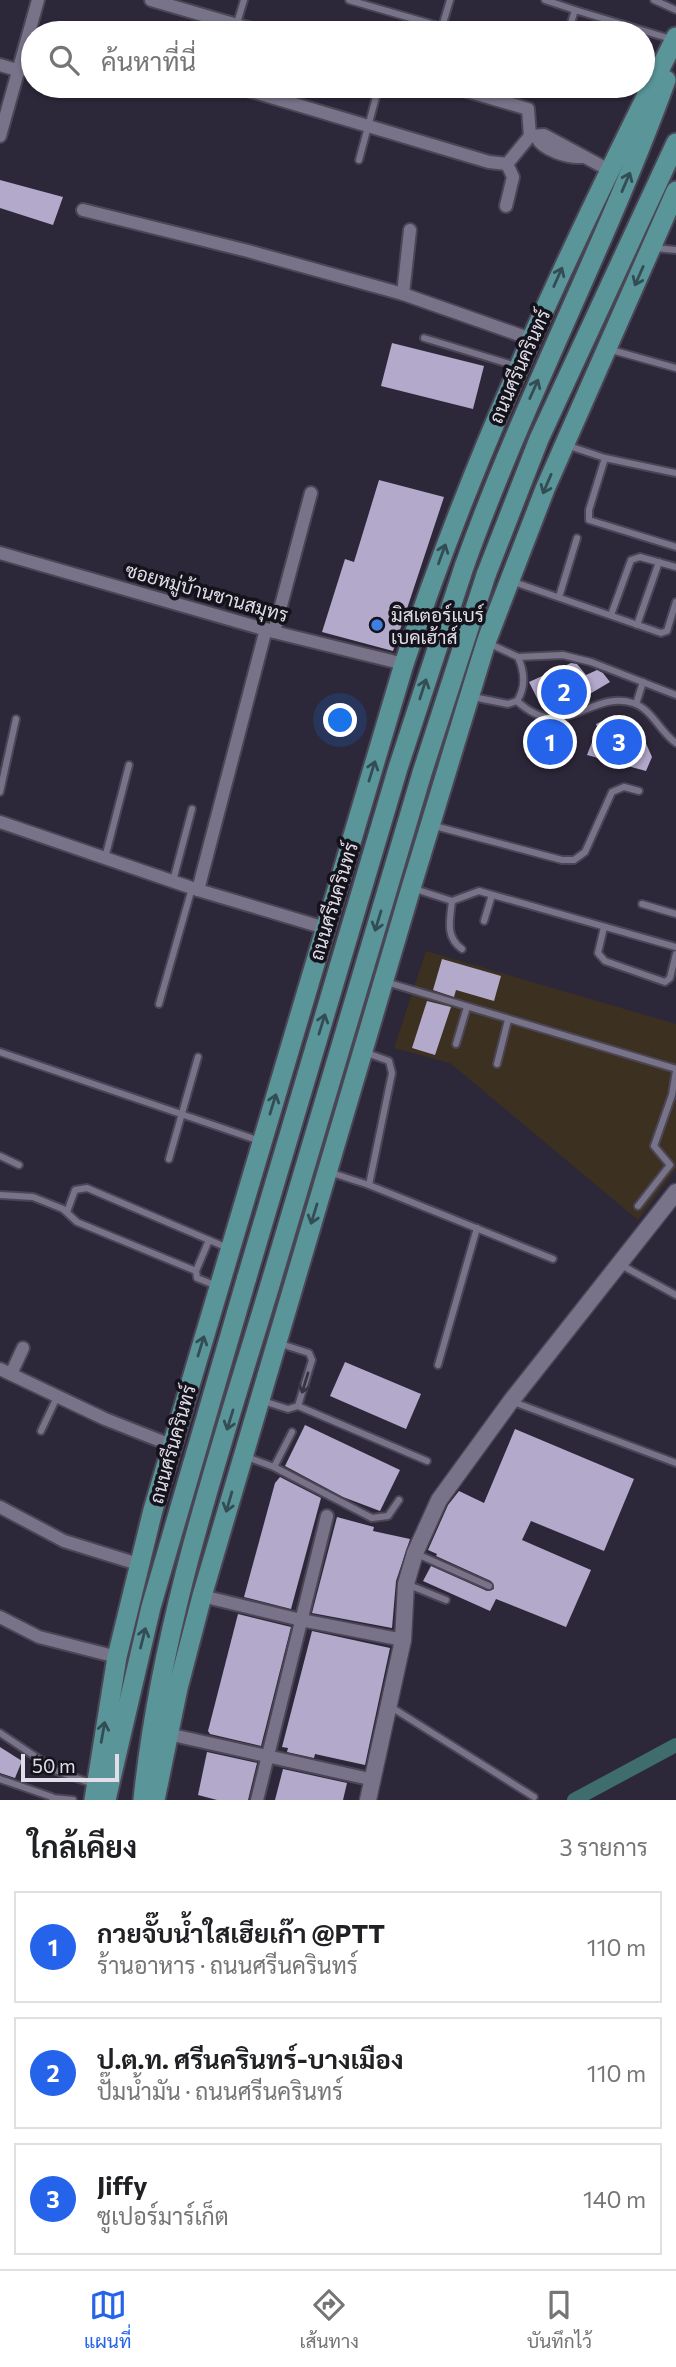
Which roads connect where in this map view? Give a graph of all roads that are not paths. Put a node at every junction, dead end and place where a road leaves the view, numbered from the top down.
1 (38, 0) edge
2 (151, 0) edge
3 (244, 0) edge
4 (349, 0) edge
5 (450, 0) edge
6 (545, 0) edge
7 (653, 0) edge
8 (575, 10) junction
9 (676, 10) edge
10 (33, 21) edge
11 (212, 21) edge
12 (237, 21) edge
13 (421, 21) edge
14 (444, 21) edge
15 (572, 21) edge
16 (608, 21) edge
17 (655, 36) edge
18 (675, 43) edge
19 (0, 65) edge
20 (21, 67) edge
21 (20, 71) junction
22 (655, 72) edge
23 (275, 98) edge
24 (376, 98) edge
25 (491, 98) edge
26 (640, 98) edge
27 (368, 125) junction
28 (0, 136) edge
29 (533, 137) junction
30 (676, 143) edge
31 (359, 160) dead end
32 (507, 164) junction
33 (609, 170) junction
34 (675, 194) edge
35 (506, 206) dead end
36 (83, 210) dead end
37 (410, 230) dead end
38 (652, 247) junction
39 (676, 250) edge
40 (402, 294) junction
41 (424, 338) dead end
42 (531, 339) junction
43 (607, 348) junction
44 (518, 367) junction
45 (676, 368) edge
46 (564, 444) junction
47 (606, 458) junction
48 (676, 472) edge
49 (311, 493) dead end
50 (577, 538) dead end
51 (676, 547) edge
52 (0, 553) edge
53 (659, 562) junction
54 (676, 567) edge
55 (509, 581) junction
56 (558, 597) junction
57 (676, 602) edge
58 (611, 615) junction
59 (637, 625) junction
60 (270, 631) junction
61 (486, 642) junction
62 (518, 657) junction
63 (404, 664) junction
64 (643, 681) junction
65 (676, 695) edge
66 (469, 696) junction
67 (517, 701) junction
68 (636, 704) junction
69 (16, 719) dead end
70 (676, 743) edge
71 (129, 765) dead end
72 (639, 791) dead end
73 (0, 792) edge
74 (192, 809) dead end
75 (0, 822) edge
76 (430, 824) junction
77 (353, 836) junction
78 (421, 855) junction
79 (105, 858) junction
80 (173, 881) junction
81 (411, 888) junction
82 (195, 889) junction
83 (492, 895) junction
84 (452, 901) junction
85 (642, 904) dead end
86 (676, 914) edge
87 (484, 921) dead end
88 (604, 927) junction
89 (325, 928) junction
90 (676, 947) edge
91 (462, 949) dead end
92 (676, 954) edge
93 (383, 981) junction
94 (159, 1004) dead end
95 (467, 1007) junction
96 (300, 1012) junction
97 (508, 1020) junction
98 (369, 1031) junction
99 (456, 1044) dead end
100 (363, 1051) junction
101 (0, 1052) edge
102 (198, 1057) dead end
103 (497, 1064) dead end
104 (676, 1070) edge
105 (183, 1114) junction
106 (262, 1141) junction
107 (0, 1156) edge
108 (169, 1159) dead end
109 (19, 1165) dead end
110 (327, 1171) junction
111 (369, 1185) junction
112 (676, 1192) edge
113 (0, 1195) edge
114 (638, 1206) dead end
115 (66, 1212) junction
116 (477, 1228) junction
117 (209, 1240) junction
118 (230, 1249) junction
119 (554, 1259) dead end
120 (620, 1264) junction
121 (195, 1271) junction
122 (218, 1287) junction
123 (676, 1295) edge
124 (276, 1343) junction
125 (23, 1349) dead end
126 (439, 1365) dead end
127 (6, 1372) edge
128 (57, 1396) junction
129 (259, 1400) junction
130 (511, 1401) junction
131 (298, 1406) junction
132 (41, 1431) dead end
133 (292, 1432) dead end
134 (171, 1445) junction
135 (242, 1455) junction
136 (427, 1461) dead end
137 (676, 1463) edge
138 (274, 1467) junction
139 (399, 1500) dead end
140 (0, 1507) edge
141 (327, 1516) dead end
142 (415, 1553) junction
143 (138, 1564) junction
144 (407, 1584) junction
145 (489, 1586) dead end
146 (202, 1596) junction
147 (446, 1601) dead end
148 (0, 1617) edge
149 (301, 1620) junction
150 (403, 1640) junction
151 (117, 1657) junction
152 (391, 1707) junction
153 (0, 1733) edge
154 (168, 1734) junction
155 (268, 1757) junction
156 (0, 1779) edge
157 (374, 1780) junction
158 (99, 1795) edge
159 (534, 1797) dead end
160 (52, 1798) edge
161 (74, 1800) edge
162 (143, 1800) edge
163 (155, 1800) edge
164 (257, 1800) edge
165 (369, 1800) edge

1 - 10 street
2 - 11 street
3 - 12 lane
4 - 13 lane
5 - 14 lane
6 - 8 lane
7 - 9 lane
8 - 15 lane
8 - 16 lane
17 - 18 lane
18 - 22 main road, ถนนศรีนครินทร์
158 -> 18 main road, ถนนศรีนครินทร์, bridge
19 - 21 street
20 - 21 street
21 - 28 street
23 - 27 street
24 - 27 lane
25 - 29 street
26 - 33 main road, ถนนศรีนครินทร์
27 - 31 lane
27 - 32 street
29 - 32 street
29 - 33 street
30 -> 162 main road, bridge
32 - 35 street
42 -> 33 main road, ถนนศรีนครินทร์
34 - 38 main road
36 - 40 street
37 - 40 street
38 - 39 lane
38 -> 43 main road
40 - 42 street
41 - 44 lane
42 - 44 main road, ถนนศรีนครินทร์
43 - 45 lane
43 - 46 main road
63 -> 44 main road, ถนนศรีนครินทร์
46 - 47 lane
46 -> 55 main road
47 - 48 lane
47 - 51 lane
49 - 60 street
50 - 56 lane
52 - 60 street, ซอยหมู่บ้านชานสมุทร
53 - 54 lane
53 - 58 lane
53 - 59 lane
55 - 56 lane
55 - 61 main road
56 - 58 lane
57 - 59 lane
58 - 59 lane
60 - 63 street, ซอยหมู่บ้านชานสมุทร
60 - 82 street
61 - 62 lane
61 - 66 main road
62 - 64 lane
62 - 67 lane
77 -> 63 main road, ถนนศรีนครินทร์
64 - 65 lane
64 - 68 lane
66 - 67 lane
66 - 76 main road
67 - 68 lane
68 - 70 lane
69 - 73 lane
71 - 79 lane
72 - 76 lane
74 - 80 lane
75 - 79 street
76 - 78 main road
77 - 78 main road
77 - 89 main road, ถนนศรีนครินทร์
78 - 81 main road
79 - 80 street
80 - 82 street
81 - 84 lane
81 - 93 main road
82 - 89 street
82 - 94 lane
83 - 84 lane
83 - 87 lane
83 - 88 lane
84 - 91 lane
85 - 86 lane
88 - 90 lane
88 - 92 lane
89 - 96 main road, ถนนศรีนครินทร์
93 - 95 lane
93 - 98 main road
95 - 97 lane
95 - 99 lane
96 - 98 main road
106 -> 96 main road, ถนนศรีนครินทร์
97 - 103 lane
97 - 104 lane
98 - 100 main road
100 - 110 main road
100 - 111 lane
101 - 105 lane
102 - 105 lane
104 - 114 lane
105 - 106 lane
105 - 108 lane
106 - 118 main road, ถนนศรีนครินทร์
107 - 109 lane
110 - 111 lane
110 -> 124 main road
111 - 116 lane
112 - 120 street
113 - 115 lane
115 - 117 lane
115 - 121 lane
116 - 119 lane
116 - 126 lane
117 - 118 lane
117 - 121 lane
118 - 122 main road, ถนนศรีนครินทร์
120 - 123 lane
120 - 130 street
121 - 122 lane
134 -> 122 main road, ถนนศรีนครินทร์
124 - 129 main road
124 -> 131 lane
125 - 127 street
127 - 128 street
128 - 132 lane
128 - 134 street
129 - 131 lane
129 - 135 main road
130 - 137 lane
130 - 142 street
131 - 136 lane
133 - 138 lane
134 - 143 main road, ถนนศรีนครินทร์
135 - 138 lane
135 -> 146 main road
138 - 139 lane
140 - 143 street
141 - 149 street
142 - 144 street
142 - 145 lane
143 - 151 main road, ถนนศรีนครินทร์
144 - 147 lane
144 - 150 street
146 - 149 street
146 - 154 main road
148 - 151 street
149 - 150 street
149 - 155 street
150 - 152 street
158 -> 151 main road, ถนนศรีนครินทร์
152 - 157 street
152 - 159 lane
153 - 158 lane
154 - 155 street
154 - 163 main road
155 - 157 street
155 - 164 street
156 - 160 lane
157 - 165 street
160 - 161 lane

